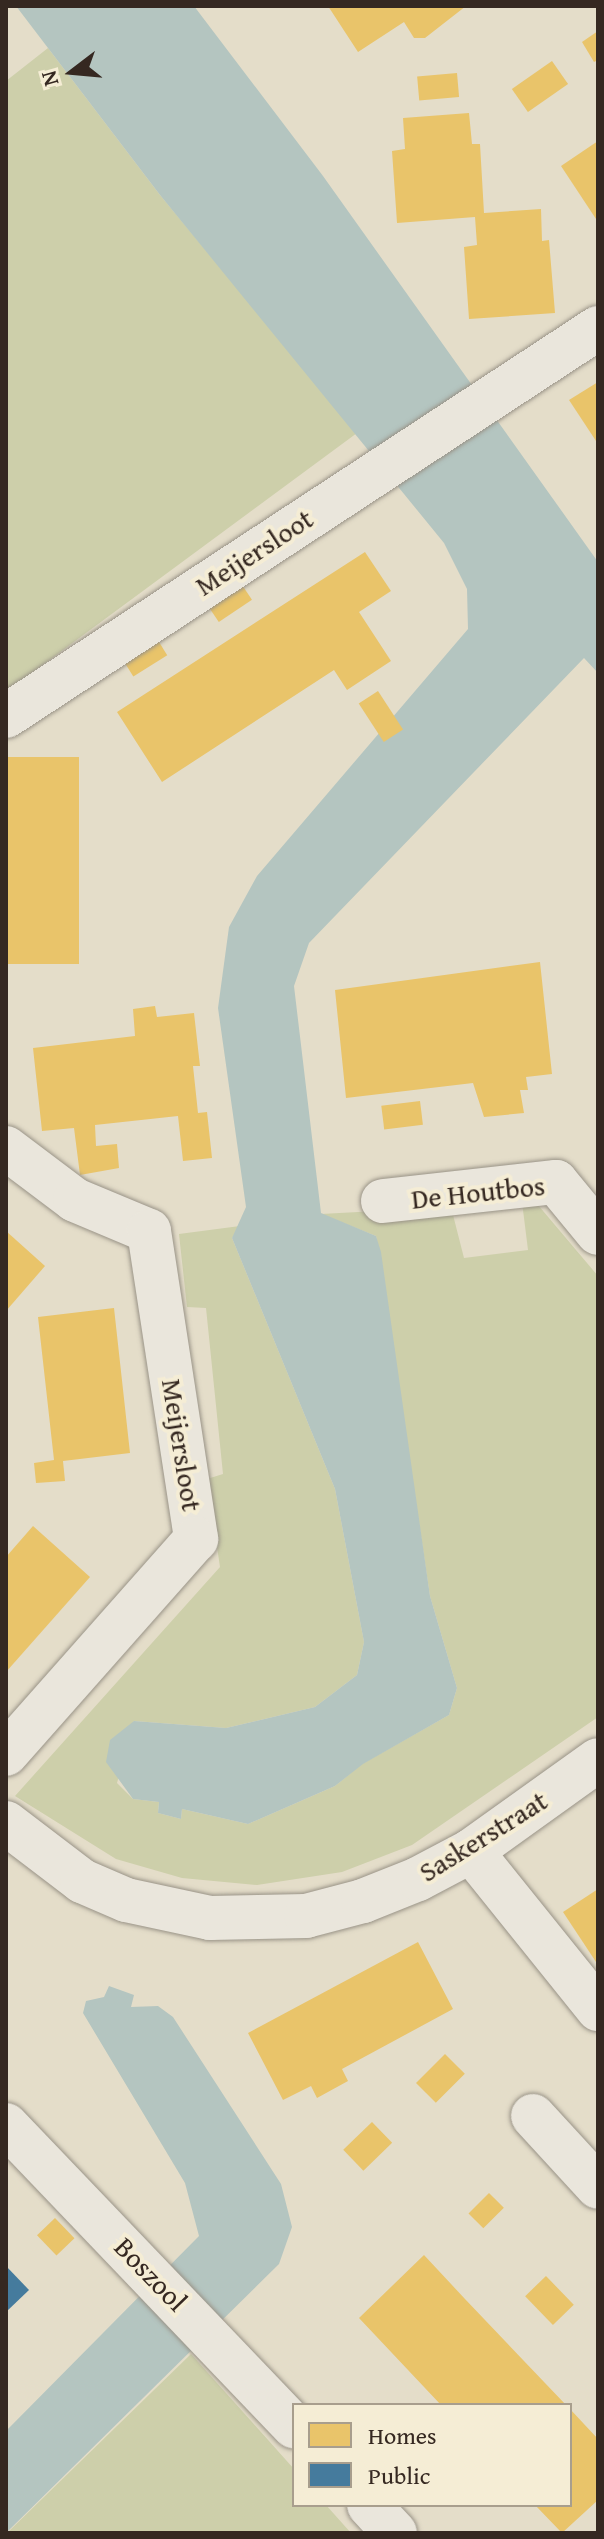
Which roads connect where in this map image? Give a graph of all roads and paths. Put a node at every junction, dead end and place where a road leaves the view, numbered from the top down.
1 (598, 328) edge
2 (6, 716) edge
3 (6, 1148) edge
4 (383, 1201) dead end
5 (598, 1233) edge
6 (6, 1754) edge
7 (598, 1760) edge
8 (6, 1823) edge
9 (471, 1851) junction
10 (598, 2009) edge
11 (533, 2116) dead end
12 (6, 2125) edge
13 (598, 2187) edge
14 (292, 2424) edge
15 (371, 2507) edge
16 (395, 2533) edge

1 - 2 street, Meijersloot
3 - 6 street, Meijersloot
4 - 5 street, De Houtbos
7 - 9 street, Saskerstraat
8 - 9 street, Saskerstraat
9 - 10 street
11 - 13 street
12 - 14 street, Boszool
15 - 16 street

